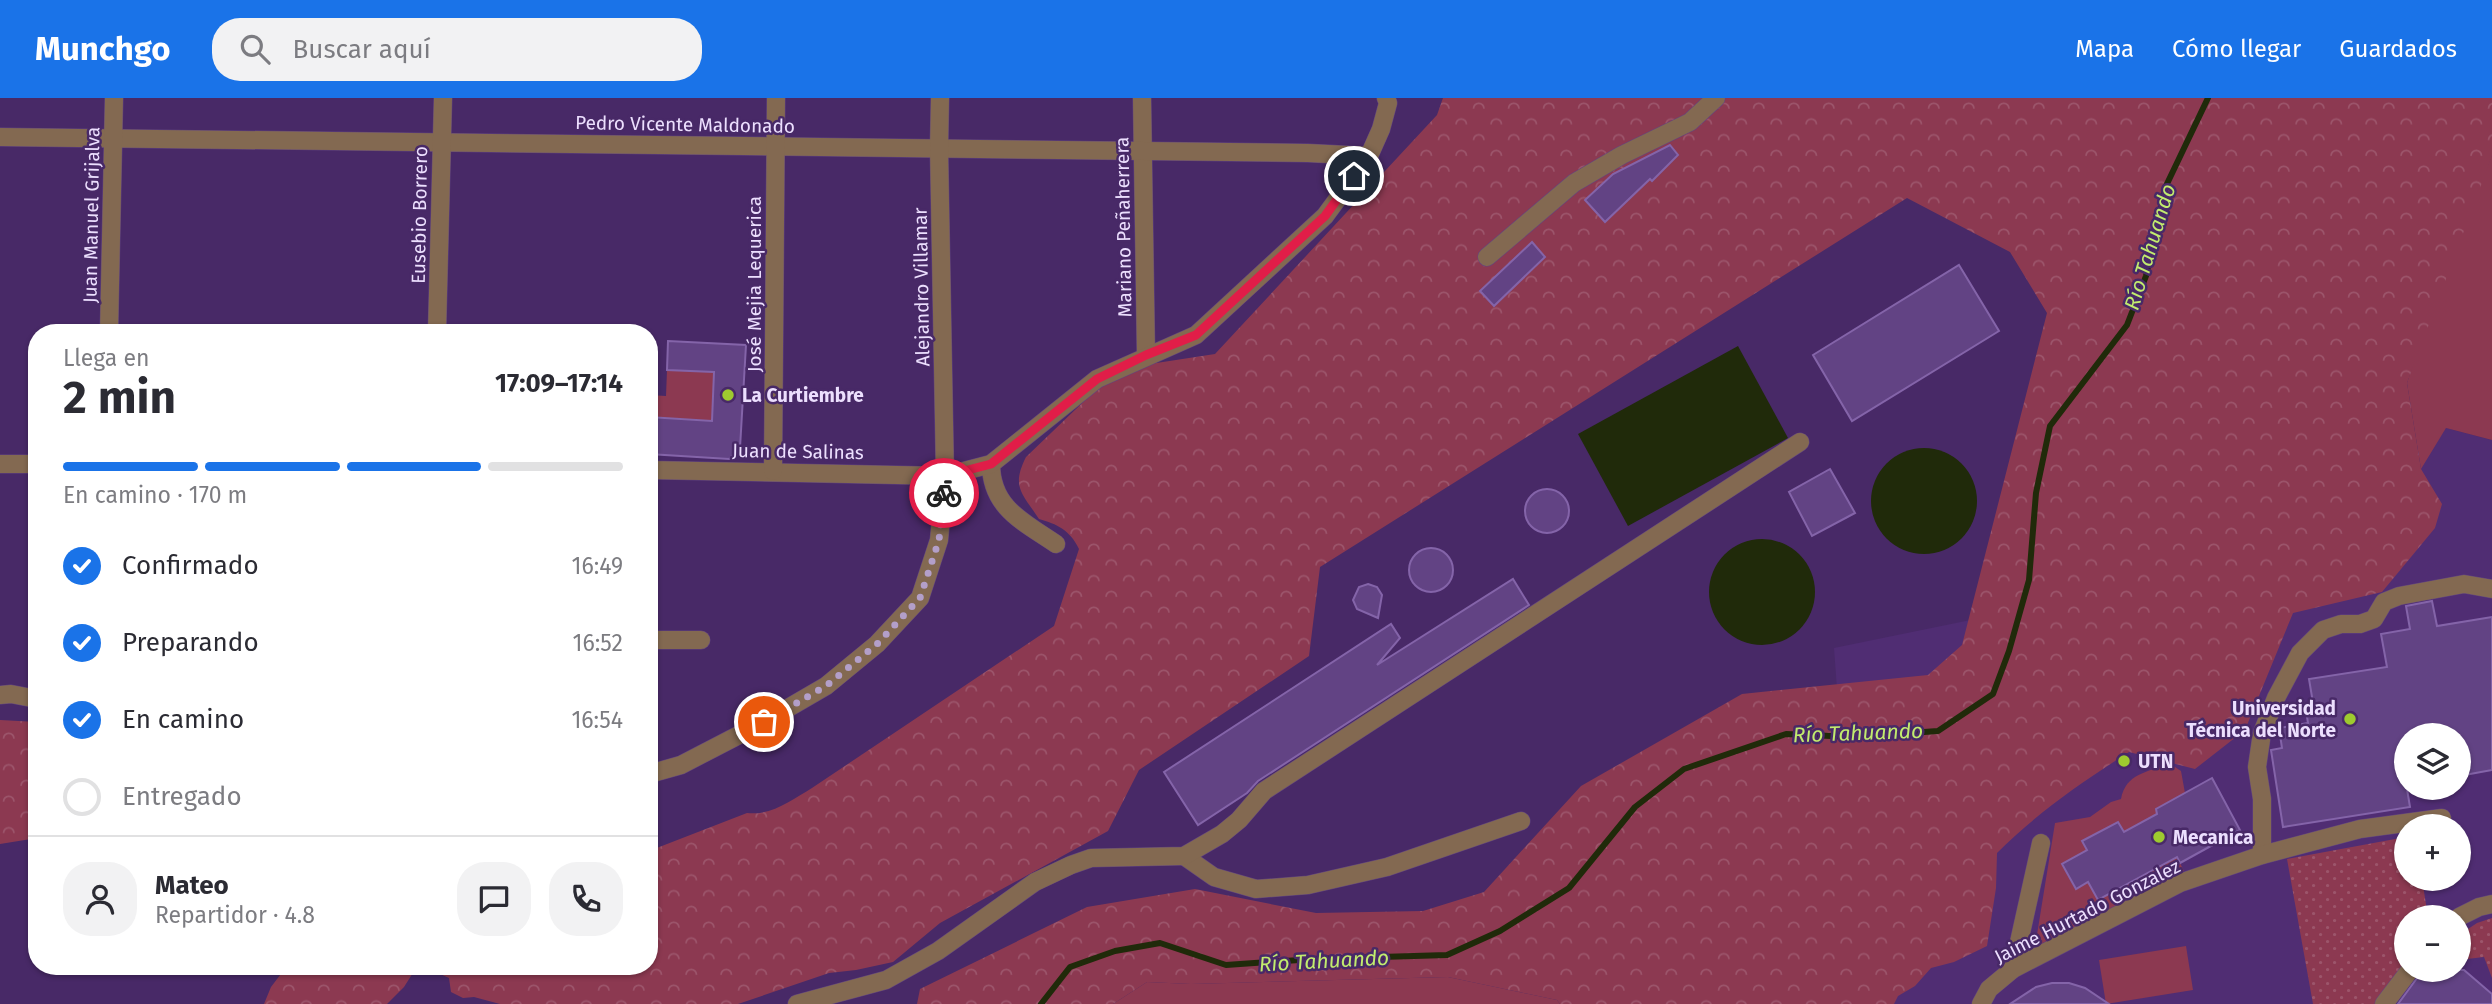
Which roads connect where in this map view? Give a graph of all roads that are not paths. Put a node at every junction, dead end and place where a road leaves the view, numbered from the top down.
1 (114, 98) edge
2 (443, 98) edge
3 (776, 98) edge
4 (940, 98) edge
5 (1142, 98) edge
6 (1386, 98) edge
7 (1716, 98) edge
8 (0, 137) edge
9 (113, 139) junction
10 (442, 142) junction
11 (776, 147) junction
12 (939, 148) junction
13 (1142, 151) junction
14 (1368, 156) junction
15 (1487, 257) dead end
16 (109, 324) edge
17 (437, 324) edge
18 (1146, 355) junction
19 (1800, 442) dead end
20 (0, 464) edge
21 (28, 464) edge
22 (991, 464) junction
23 (658, 470) edge
24 (773, 471) junction
25 (945, 476) junction
26 (1056, 544) dead end
27 (2492, 589) edge
28 (658, 640) edge
29 (701, 640) dead end
30 (0, 695) edge
31 (28, 697) edge
32 (658, 771) edge
33 (1521, 821) dead end
34 (2394, 824) edge
35 (2041, 843) dead end
36 (2262, 855) junction
37 (1184, 856) junction
38 (2492, 904) edge
39 (2471, 911) edge
40 (2012, 969) junction
41 (2401, 982) edge
42 (797, 1004) edge
43 (1980, 1004) edge
44 (2384, 1004) edge

1 - 9 street, Juan Manuel Grijalva
2 - 10 street, Eusebio Borrero
3 - 11 street, José Mejia Lequerica
4 - 12 street, Alejandro Villamar
5 - 13 street, Mariano Peñaherrera
6 - 14 street
7 - 15 street
8 - 9 street, Pedro Vicente Maldonado
9 - 10 street, Pedro Vicente Maldonado
9 - 16 street, Juan Manuel Grijalva
10 - 11 street, Pedro Vicente Maldonado
10 - 17 street, Eusebio Borrero
11 - 12 street, Pedro Vicente Maldonado
11 - 24 street, José Mejia Lequerica
12 - 13 street, Pedro Vicente Maldonado
12 - 25 street, Alejandro Villamar
13 - 14 street, Pedro Vicente Maldonado
13 - 18 street, Mariano Peñaherrera
14 - 18 street
18 - 22 street
19 - 37 street
20 - 21 street
22 - 25 street, Juan de Salinas
22 - 26 street
23 - 24 street, Juan de Salinas
24 - 25 street, Juan de Salinas
25 - 32 street, Alejandro Villamar
27 - 36 street
28 - 29 street
30 - 31 street
33 - 37 street
34 - 36 street, Jaime Hurtado Gonzalez
35 - 40 street
36 - 40 street, Jaime Hurtado Gonzalez
37 - 42 street
38 - 39 street
40 - 43 street, Jaime Hurtado Gonzalez
41 - 44 street

